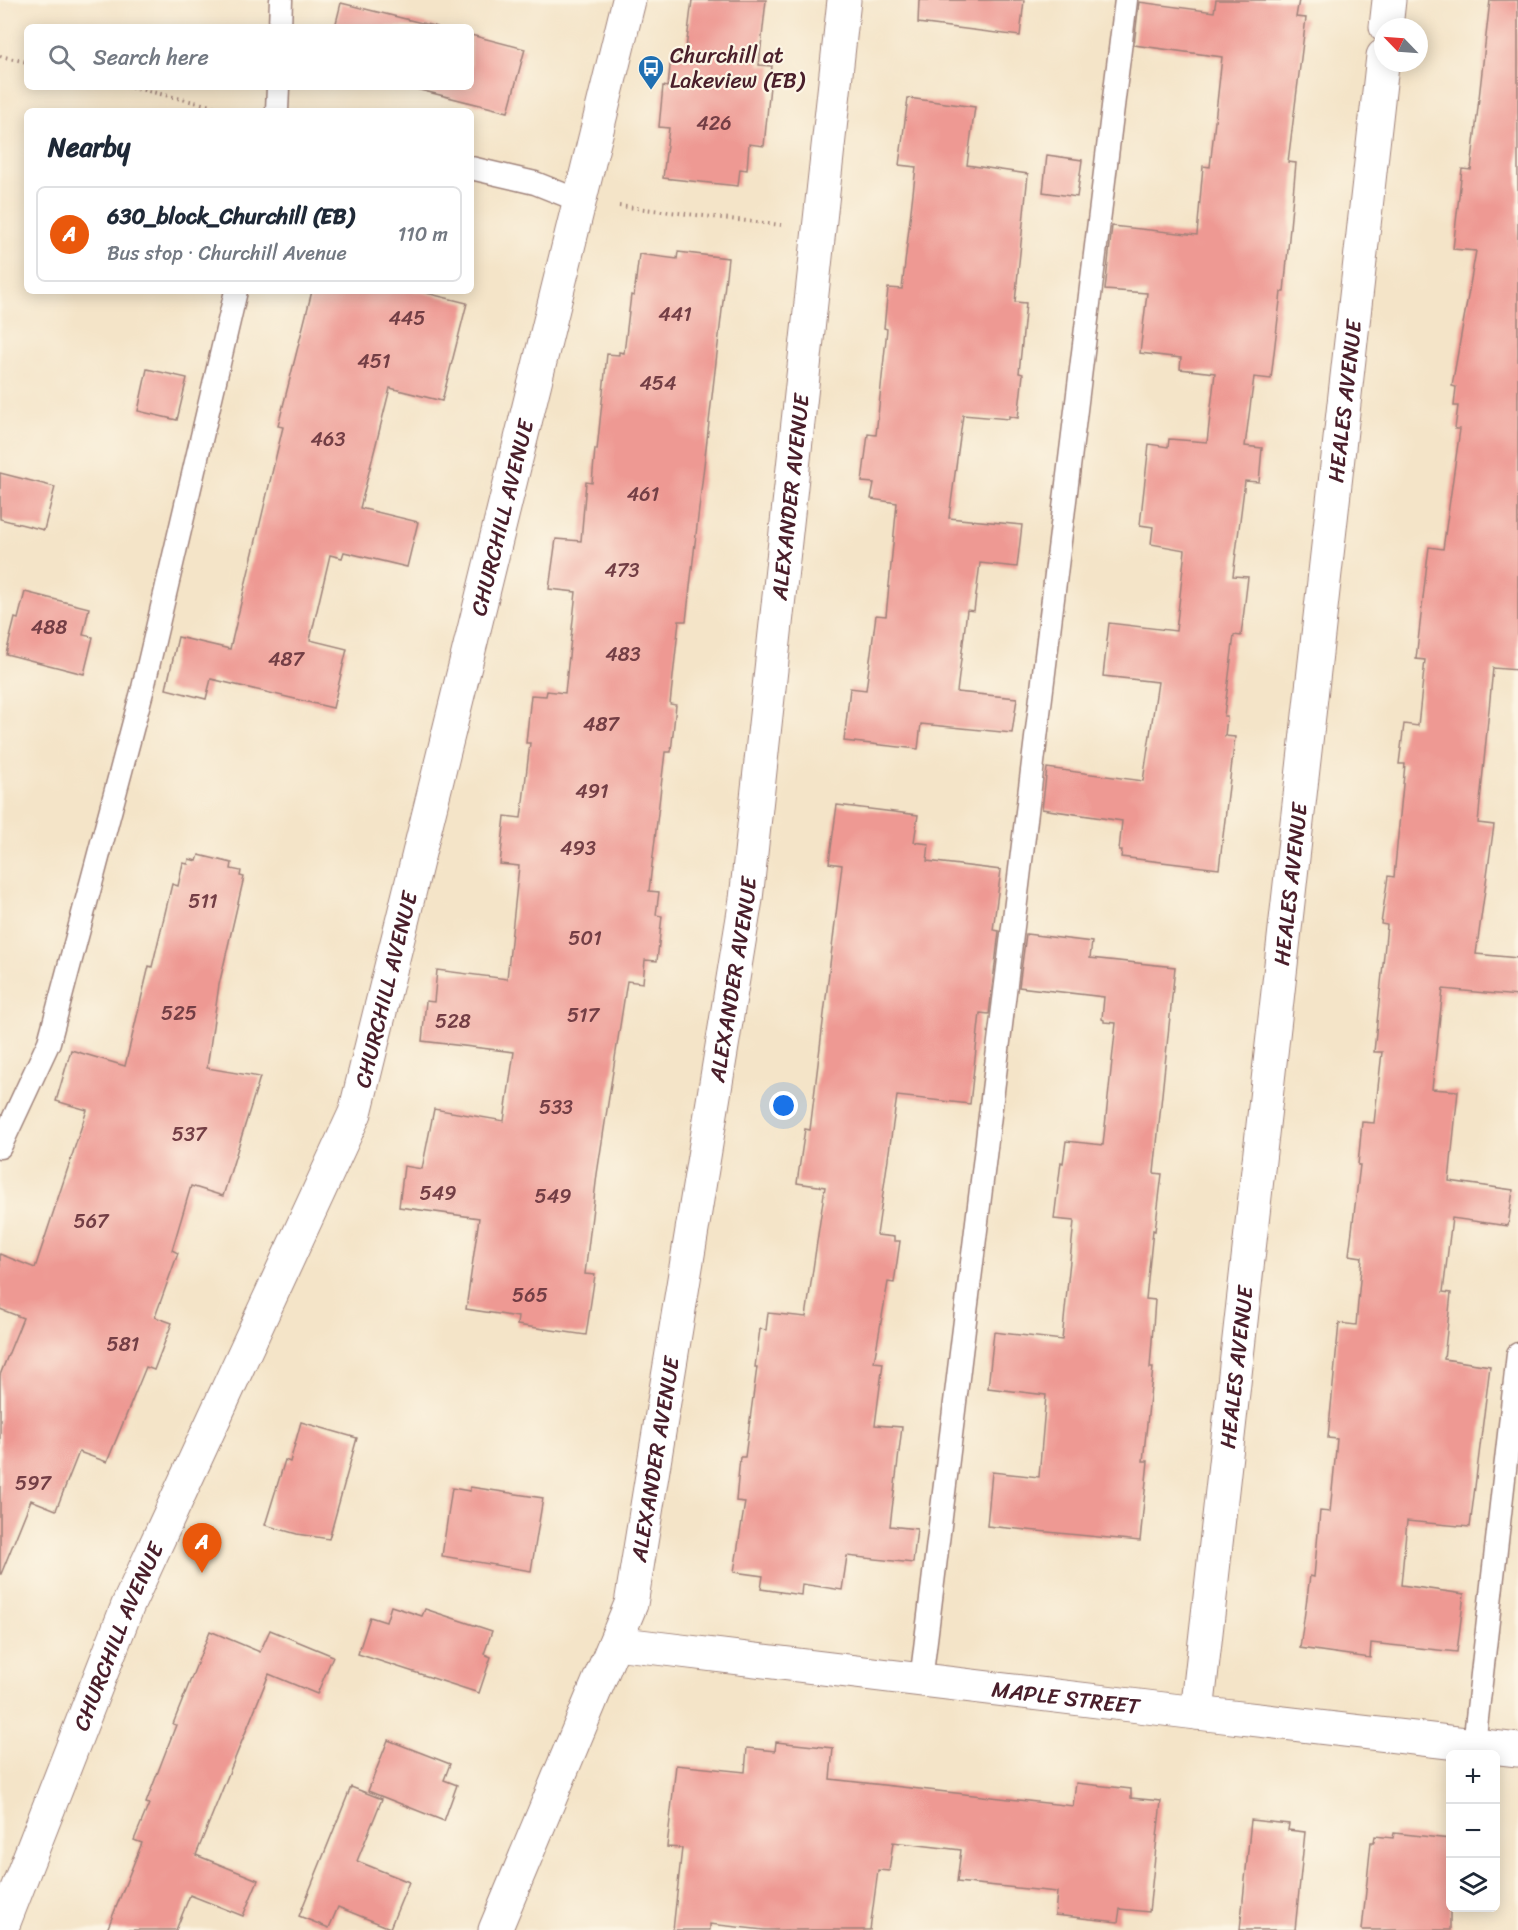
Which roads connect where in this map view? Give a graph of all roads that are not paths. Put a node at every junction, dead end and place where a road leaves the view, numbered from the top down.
1 (281, 0) edge
2 (629, 0) edge
3 (844, 0) edge
4 (1126, 0) edge
5 (1389, 0) edge
6 (1387, 18) edge
7 (280, 24) edge
8 (1381, 72) edge
9 (278, 90) edge
10 (277, 108) edge
11 (474, 169) edge
12 (579, 201) junction
13 (236, 294) edge
14 (0, 1147) edge
15 (1518, 1354) edge
16 (615, 1643) junction
17 (921, 1681) junction
18 (1197, 1713) junction
19 (1474, 1745) junction
20 (1518, 1750) edge
21 (1, 1930) edge
22 (495, 1930) edge

1 - 7 lane
2 - 12 street, CHURCHILL AVENUE
3 - 16 street, ALEXANDER AVENUE
4 - 17 lane
5 - 6 street
8 - 18 street, HEALES AVENUE
9 - 10 lane
11 - 12 lane
12 - 21 street, CHURCHILL AVENUE
13 - 14 lane
15 - 19 lane
16 - 17 street, MAPLE STREET
16 - 22 street, ALEXANDER AVENUE
17 - 18 street, MAPLE STREET
18 - 19 street, MAPLE STREET
19 - 20 street, MAPLE STREET

